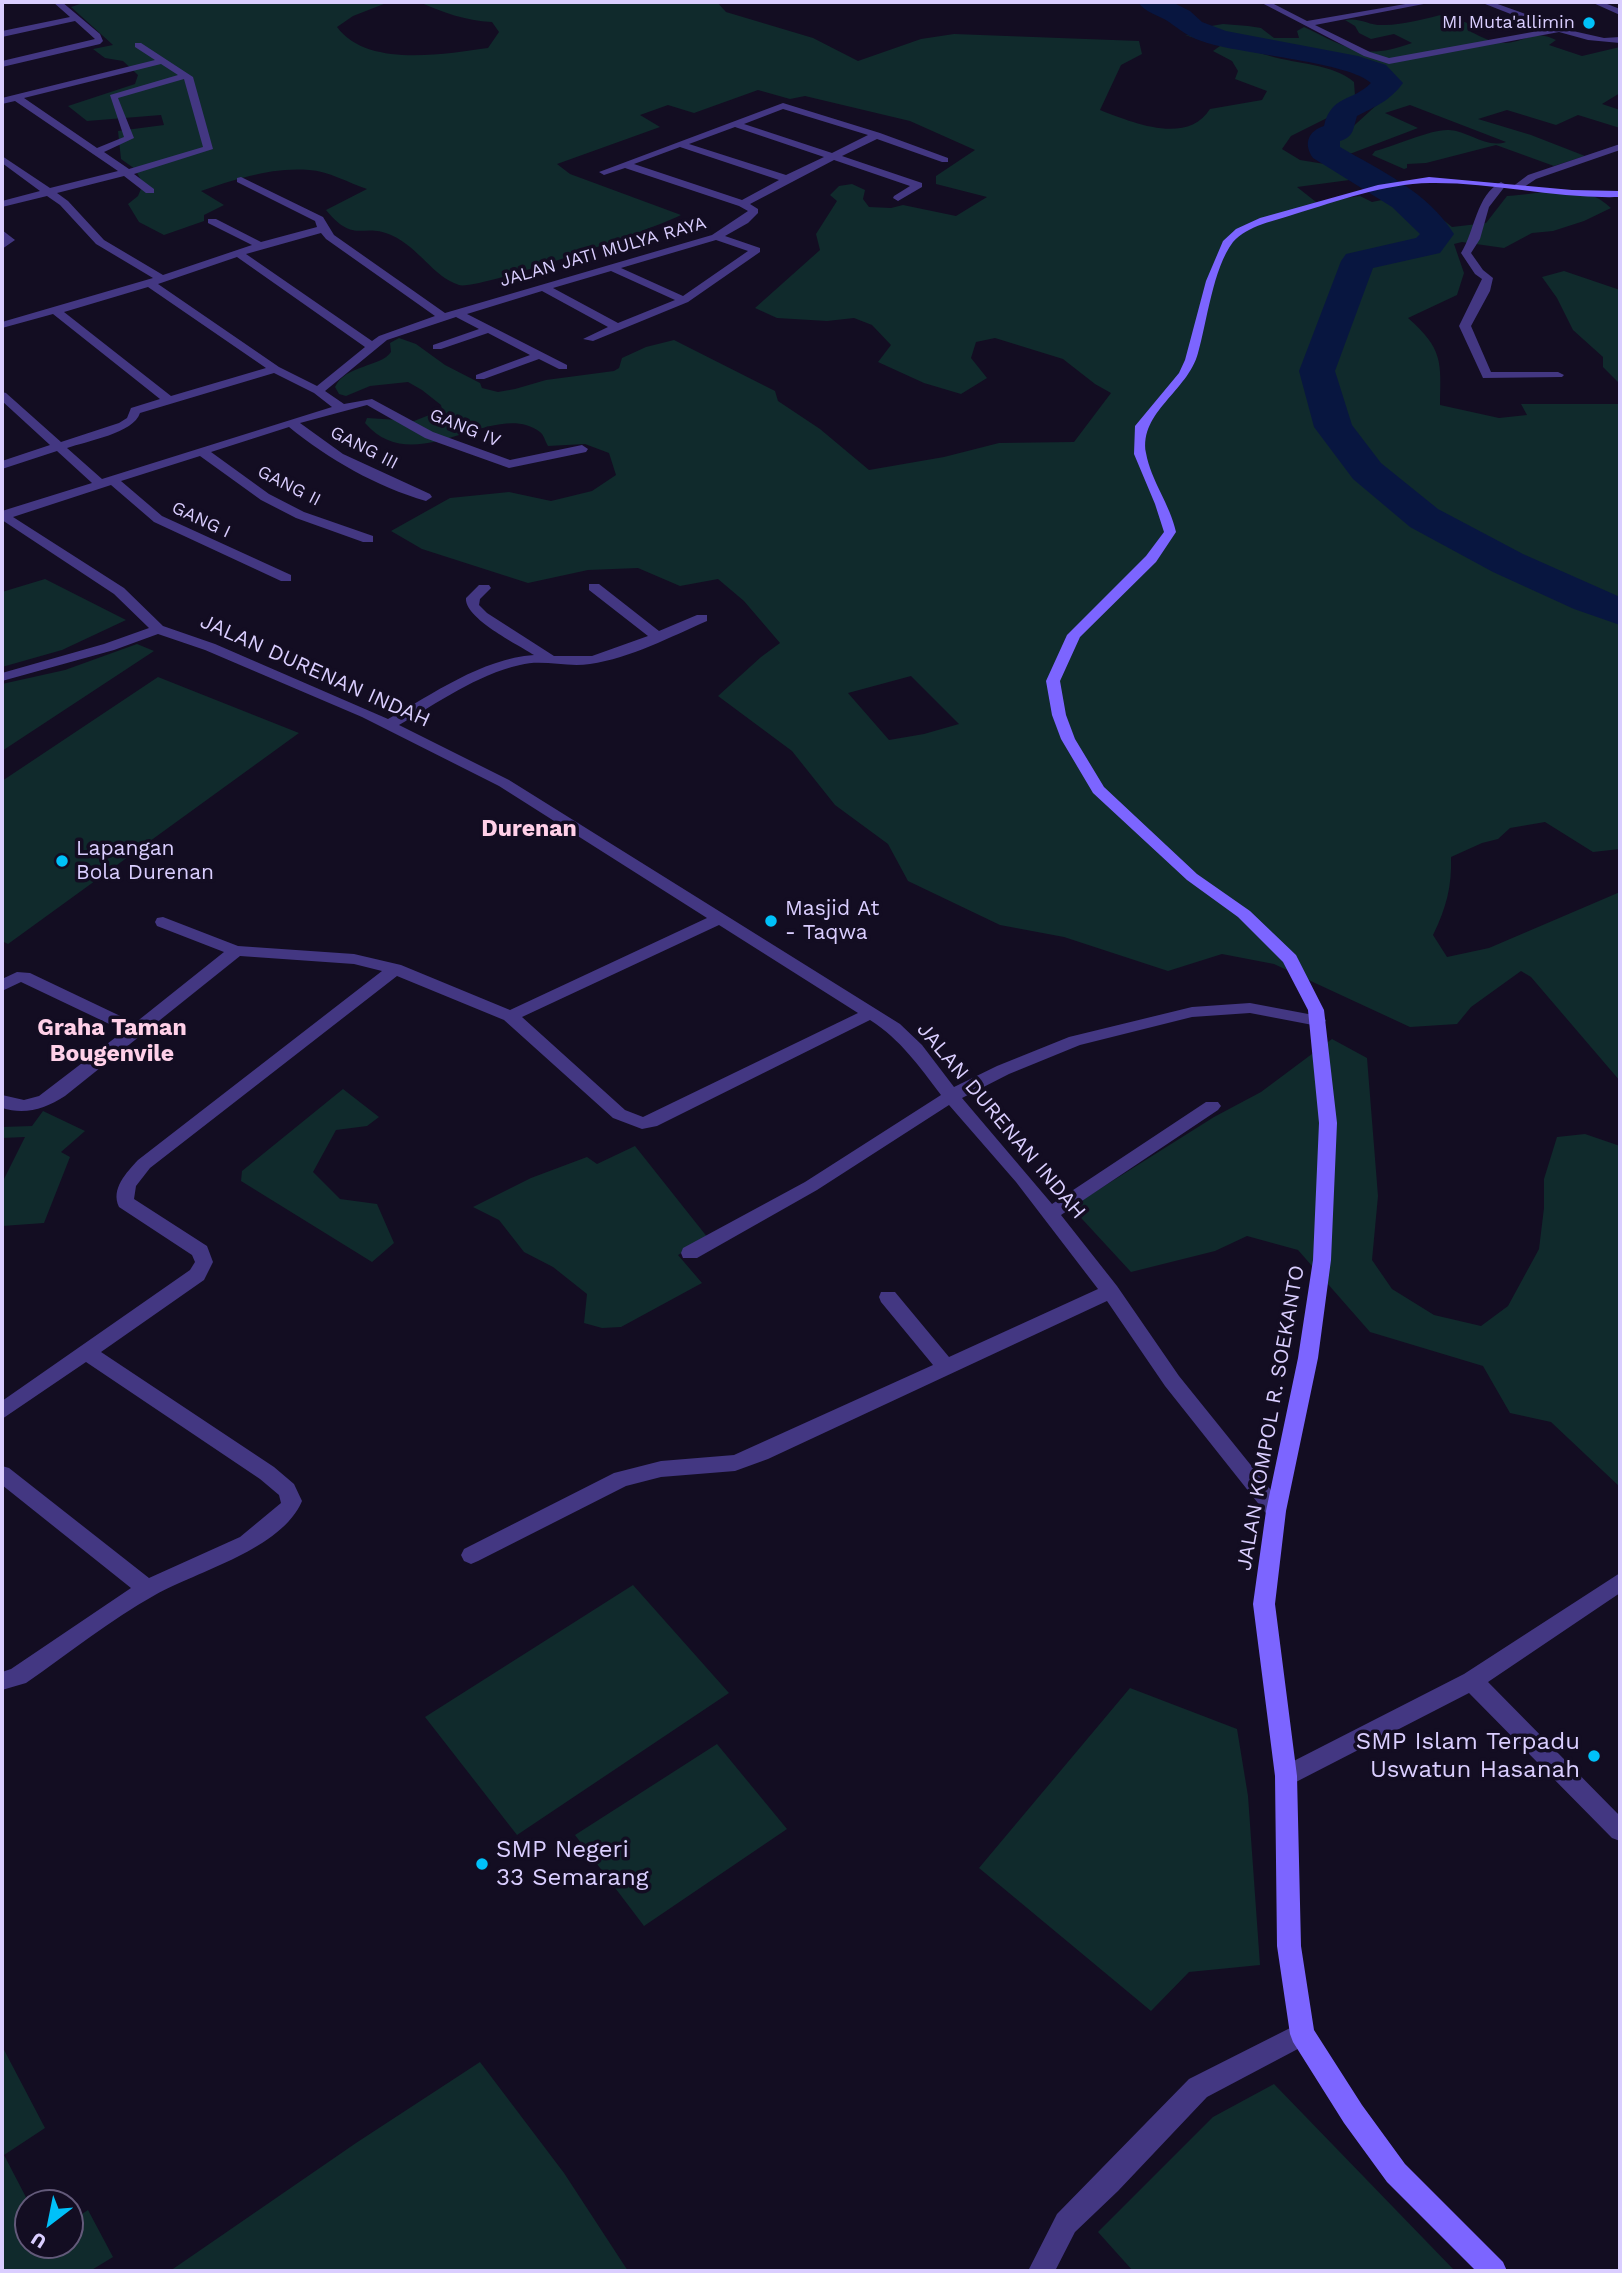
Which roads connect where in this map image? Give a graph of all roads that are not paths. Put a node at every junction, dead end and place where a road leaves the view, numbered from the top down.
1 (57, 2) edge
2 (1264, 2) edge
3 (1430, 2) edge
4 (1484, 2) edge
5 (1595, 2) edge
6 (1618, 9) edge
7 (77, 18) junction
8 (1306, 23) junction
9 (1562, 29) junction
10 (2, 34) edge
11 (1620, 40) edge
12 (138, 45) dead end
13 (163, 61) junction
14 (2, 64) edge
15 (15, 71) dead end
16 (2, 74) edge
17 (186, 75) junction
18 (16, 97) junction
19 (2, 101) edge
20 (736, 124) junction
21 (877, 135) junction
22 (680, 144) junction
23 (1620, 147) edge
24 (98, 151) junction
25 (833, 156) junction
26 (2, 159) edge
27 (945, 160) dead end
28 (624, 164) junction
29 (127, 172) junction
30 (604, 173) dead end
31 (787, 178) junction
32 (241, 180) dead end
33 (1501, 185) junction
34 (1517, 187) junction
35 (150, 191) dead end
36 (47, 192) junction
37 (1620, 194) edge
38 (898, 198) dead end
39 (2, 204) edge
40 (743, 204) junction
41 (212, 221) dead end
42 (323, 229) junction
43 (2, 233) edge
44 (716, 237) junction
45 (2, 246) edge
46 (261, 246) junction
47 (239, 254) junction
48 (612, 268) junction
49 (155, 281) junction
50 (542, 287) junction
51 (684, 300) junction
52 (56, 311) junction
53 (457, 313) junction
54 (443, 317) junction
55 (2, 325) edge
56 (618, 328) junction
57 (490, 329) junction
58 (589, 339) dead end
59 (371, 346) junction
60 (437, 348) dead end
61 (540, 355) junction
62 (563, 367) dead end
63 (275, 369) junction
64 (1558, 375) dead end
65 (480, 377) dead end
66 (318, 391) junction
67 (2, 395) edge
68 (169, 400) junction
69 (340, 407) junction
70 (291, 422) junction
71 (59, 447) junction
72 (582, 449) dead end
73 (201, 451) junction
74 (2, 465) edge
75 (105, 481) junction
76 (426, 497) dead end
77 (2, 516) edge
78 (368, 539) dead end
79 (286, 578) dead end
80 (594, 587) dead end
81 (484, 588) dead end
82 (702, 618) dead end
83 (158, 629) junction
84 (659, 637) junction
85 (549, 658) junction
86 (2, 677) edge
87 (388, 725) junction
88 (720, 918) junction
89 (163, 922) dead end
90 (236, 951) junction
91 (395, 969) junction
92 (2, 986) edge
93 (872, 1013) junction
94 (510, 1016) junction
95 (1318, 1021) junction
96 (138, 1031) junction
97 (951, 1096) junction
98 (2, 1101) edge
99 (1212, 1106) dead end
100 (1050, 1213) junction
101 (690, 1253) dead end
102 (1110, 1291) junction
103 (888, 1297) dead end
104 (86, 1352) junction
105 (946, 1367) junction
106 (2, 1411) edge
107 (2, 1475) edge
108 (1276, 1511) junction
109 (471, 1555) dead end
110 (1620, 1581) edge
111 (147, 1589) junction
112 (2, 1681) edge
113 (1472, 1681) junction
114 (1286, 1776) junction
115 (1620, 1831) edge
116 (1302, 2034) junction
117 (1041, 2271) edge
118 (1494, 2271) edge

1 - 7 street
2 - 8 street
3 - 8 street
4 - 9 street
5 - 6 street
7 - 10 street
7 - 14 street
8 - 9 street
9 - 11 street
12 - 13 street
13 - 17 street
13 - 18 street
15 - 16 street
17 - 24 street
17 - 29 street
18 - 19 street
18 - 24 street
20 - 21 street
20 - 22 street
20 - 25 street
21 - 25 street
21 - 27 street
22 - 28 street
22 - 31 street
23 - 34 street
24 - 29 street
25 - 31 street
25 - 38 street
26 - 36 street
28 - 30 street
28 - 40 street
29 - 35 street
29 - 36 street
31 - 40 street
32 - 42 street
33 - 34 main road, JALAN KOMPOL R. SOEKANTO
33 - 64 street
33 - 95 main road, JALAN KOMPOL R. SOEKANTO
34 - 37 main road, JALAN KOMPOL R. SOEKANTO
36 - 39 street
36 - 49 street
40 - 44 street, JALAN JATI MULYA RAYA
41 - 46 street
42 - 46 street
42 - 54 street
43 - 45 street
44 - 48 street, JALAN JATI MULYA RAYA
44 - 51 street
46 - 47 street
47 - 49 street
47 - 59 street
48 - 50 street, JALAN JATI MULYA RAYA
48 - 51 street
49 - 52 street
49 - 63 street
50 - 53 street, JALAN JATI MULYA RAYA
50 - 56 street
51 - 56 street
52 - 55 street
52 - 68 street
53 - 54 street, JALAN JATI MULYA RAYA
53 - 57 street
54 - 59 street, JALAN JATI MULYA RAYA
56 - 58 street
57 - 60 street
57 - 61 street
59 - 66 street, JALAN JATI MULYA RAYA
61 - 62 street
61 - 65 street
63 - 66 street
63 - 68 street
66 - 69 street
67 - 71 street, GANG I
68 - 71 street
69 - 70 street, GANG IV
69 - 72 street, GANG IV
70 - 73 street, GANG IV
70 - 76 street, GANG III
71 - 74 street
71 - 75 street, GANG I
73 - 75 street, GANG IV
73 - 78 street, GANG II
75 - 77 street, GANG IV
75 - 79 street, GANG I
77 - 83 street
80 - 84 street
81 - 85 street
82 - 84 street
83 - 86 street
83 - 87 street, JALAN DURENAN INDAH
84 - 85 street
85 - 87 street
87 - 88 street, JALAN DURENAN INDAH
88 - 93 street, JALAN DURENAN INDAH
88 - 94 street
89 - 90 street
90 - 91 street
90 - 96 street
91 - 94 street
91 - 104 street
92 - 96 street
93 - 94 street
93 - 97 street, JALAN DURENAN INDAH
95 - 97 street
95 - 108 main road, JALAN KOMPOL R. SOEKANTO
96 - 98 street
97 - 100 street, JALAN DURENAN INDAH
97 - 101 street
99 - 100 street
100 - 102 street, JALAN DURENAN INDAH
102 - 105 street
102 - 108 street, JALAN DURENAN INDAH
103 - 105 street
104 - 106 street
104 - 111 street
105 - 109 street
107 - 111 street
108 - 114 main road, JALAN KOMPOL R. SOEKANTO
110 - 113 street
111 - 112 street
113 - 114 street
113 - 115 street
114 - 116 main road, JALAN KOMPOL R. SOEKANTO
116 - 117 street
116 - 118 main road, JALAN KOMPOL R. SOEKANTO

